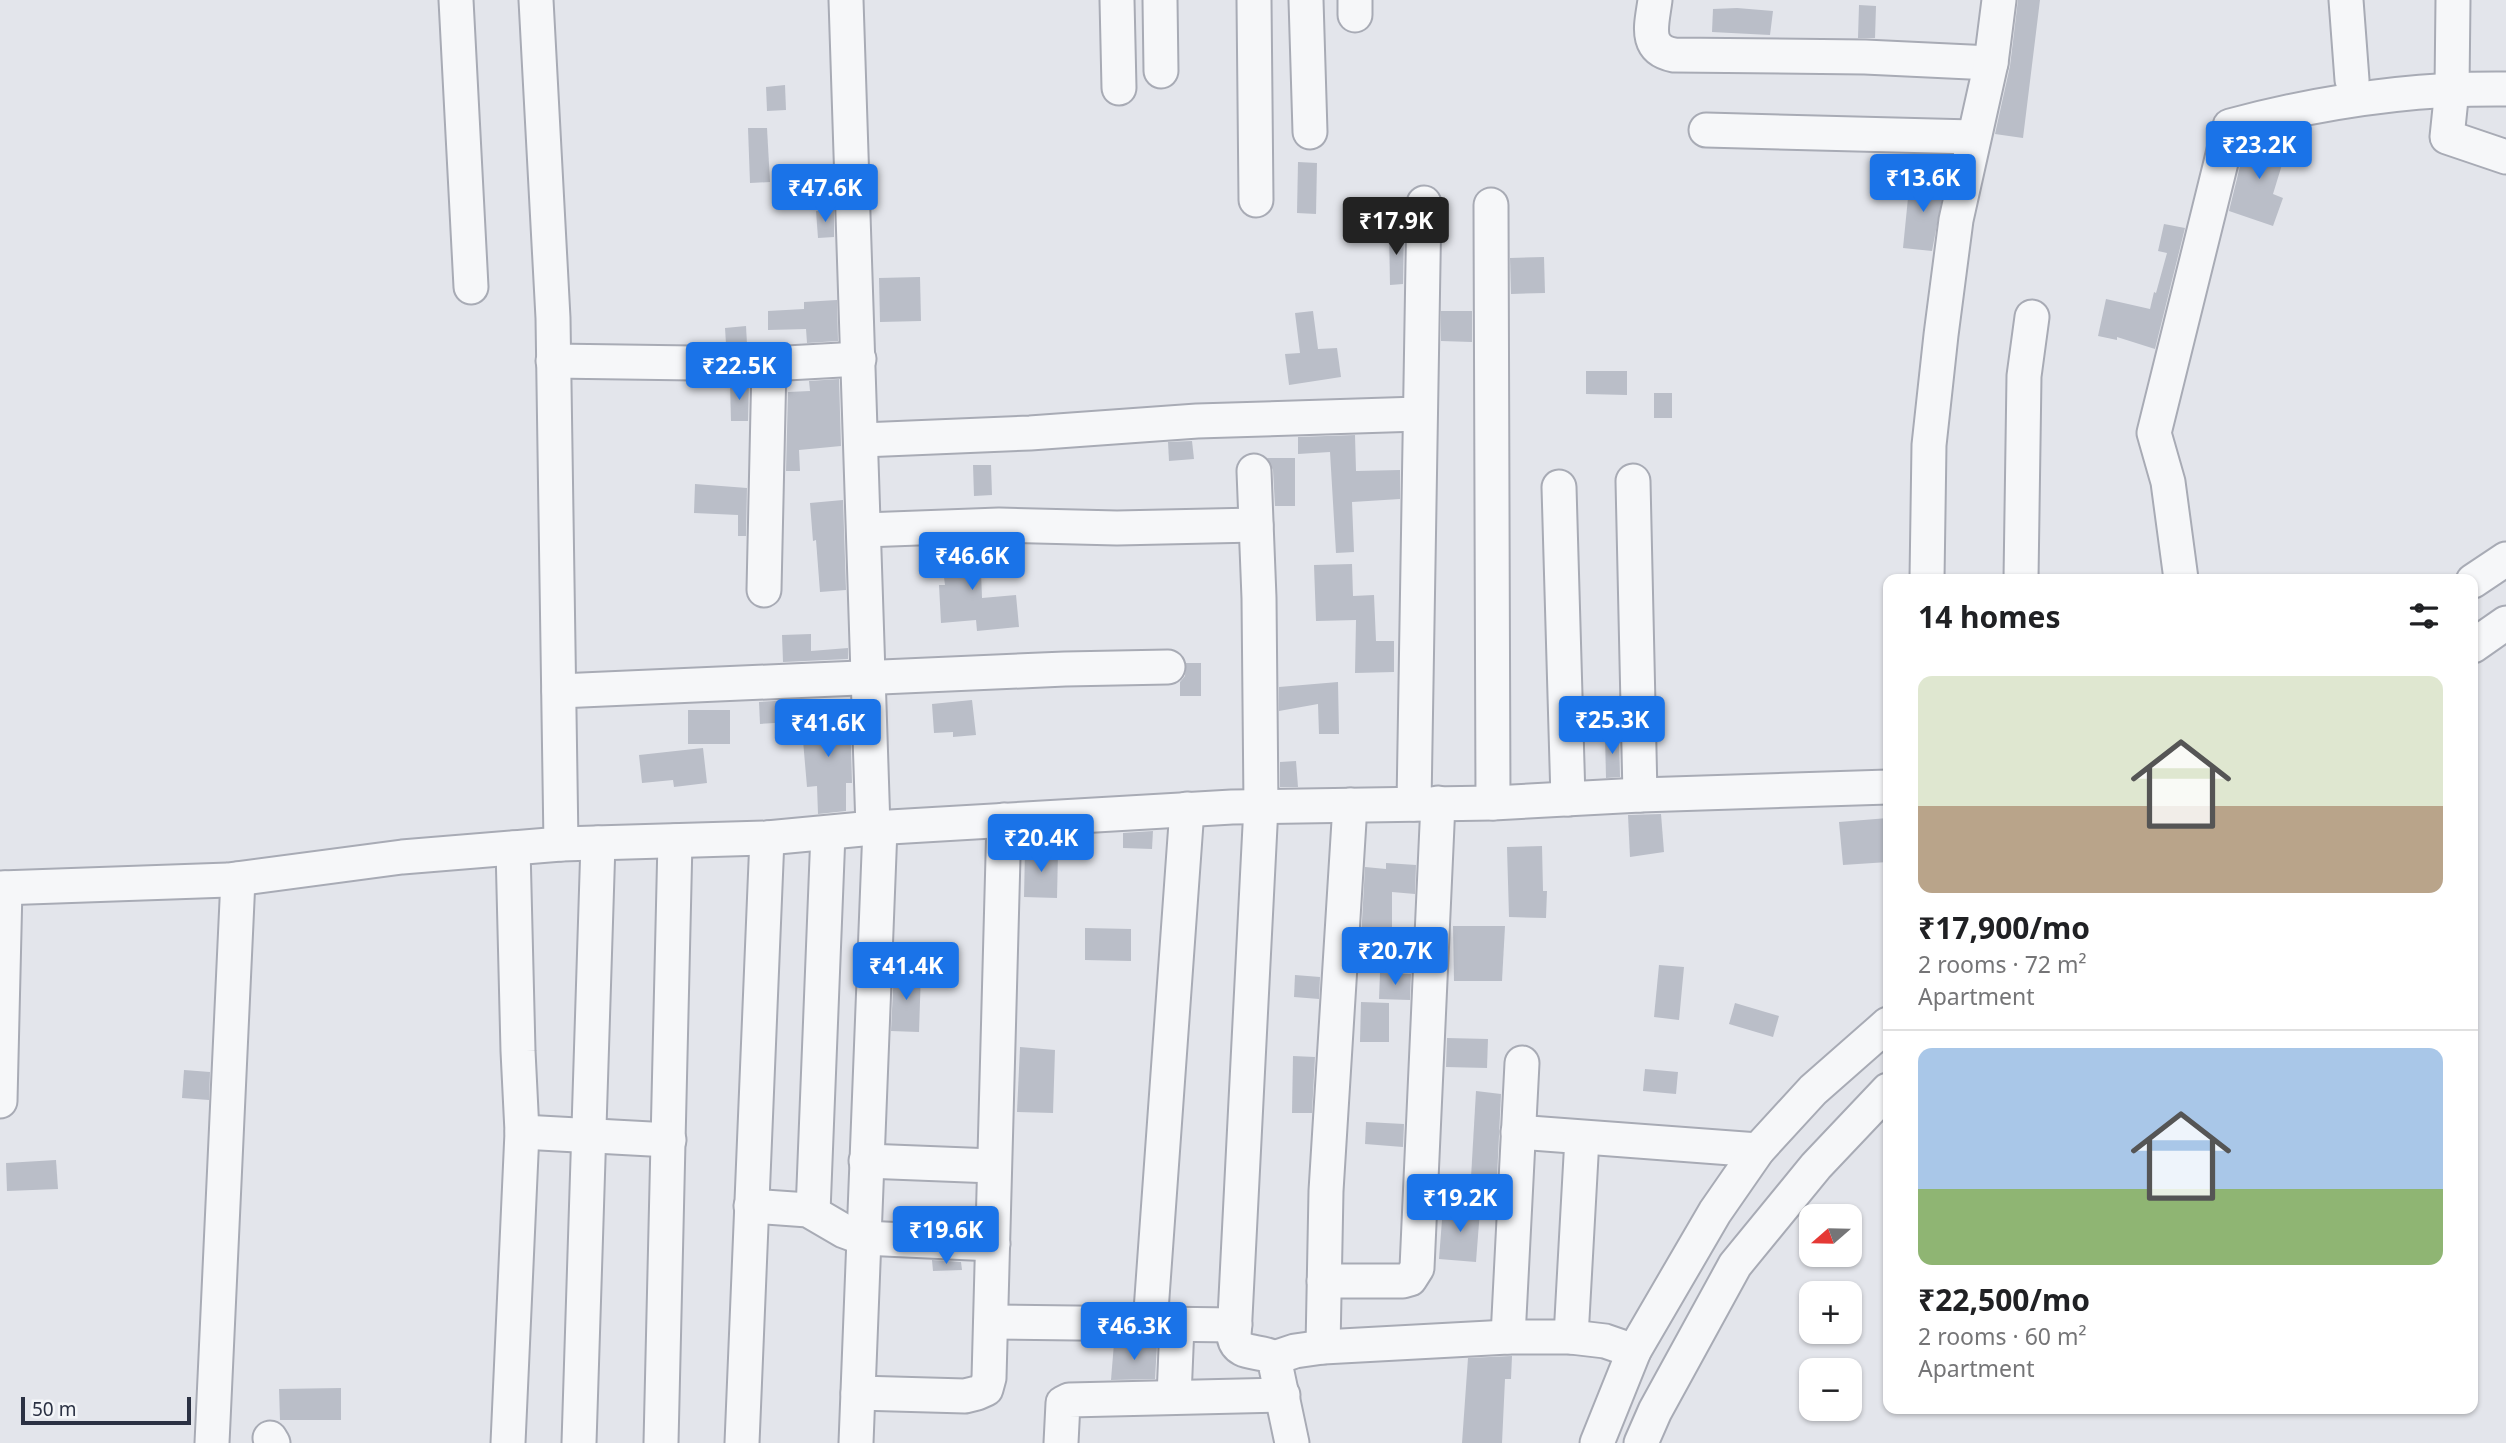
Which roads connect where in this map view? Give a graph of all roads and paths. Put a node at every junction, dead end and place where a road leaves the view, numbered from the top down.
1 (456, 0) edge
2 (536, 0) edge
3 (846, 0) edge
4 (1117, 0) edge
5 (1160, 0) edge
6 (1254, 0) edge
7 (1306, 0) edge
8 (1655, 0) edge
9 (1999, 0) edge
10 (2346, 0) edge
11 (2453, 0) edge
12 (1991, 63) junction
13 (1161, 71) dead end
14 (2352, 80) dead end
15 (1119, 88) dead end
16 (2452, 89) junction
17 (2506, 89) edge
18 (1706, 130) dead end
19 (1310, 132) dead end
20 (1973, 137) junction
21 (2506, 156) edge
22 (1256, 200) dead end
23 (1424, 203) dead end
24 (1491, 205) dead end
25 (471, 287) dead end
26 (2032, 317) dead end
27 (859, 359) junction
28 (553, 361) junction
29 (769, 364) junction
30 (1419, 414) junction
31 (862, 440) junction
32 (1254, 471) dead end
33 (1633, 481) dead end
34 (1559, 487) dead end
35 (1256, 525) junction
36 (864, 530) junction
37 (2506, 558) edge
38 (1927, 574) edge
39 (2021, 574) edge
40 (2180, 574) edge
41 (2478, 578) edge
42 (764, 590) dead end
43 (2506, 623) edge
44 (2478, 643) edge
45 (1168, 667) dead end
46 (869, 678) junction
47 (559, 691) junction
48 (1883, 787) edge
49 (1640, 795) junction
50 (1568, 799) junction
51 (1493, 803) junction
52 (1426, 804) junction
53 (1350, 805) junction
54 (1261, 806) junction
55 (1188, 809) junction
56 (1004, 820) junction
57 (877, 828) junction
58 (828, 833) junction
59 (767, 838) junction
60 (675, 841) junction
61 (598, 843) junction
62 (561, 844) junction
63 (513, 848) junction
64 (238, 879) junction
65 (3, 888) edge
66 (1883, 1028) edge
67 (1521, 1063) dead end
68 (1883, 1095) edge
69 (0, 1101) edge
70 (522, 1132) junction
71 (1518, 1132) junction
72 (588, 1136) junction
73 (1582, 1138) junction
74 (669, 1140) junction
75 (1758, 1150) junction
76 (866, 1161) junction
77 (993, 1166) junction
78 (751, 1206) junction
79 (813, 1212) junction
80 (863, 1237) junction
81 (993, 1244) junction
82 (1324, 1281) junction
83 (991, 1322) junction
84 (1163, 1325) junction
85 (1235, 1325) junction
86 (1508, 1337) junction
87 (1571, 1337) junction
88 (1323, 1347) junction
89 (1634, 1351) junction
90 (1274, 1358) junction
91 (858, 1393) junction
92 (1283, 1395) junction
93 (1174, 1397) junction
94 (212, 1443) edge
95 (508, 1443) edge
96 (579, 1443) edge
97 (661, 1443) edge
98 (742, 1443) edge
99 (856, 1443) edge
100 (1061, 1443) edge
101 (1292, 1443) edge
102 (1597, 1443) edge
103 (1641, 1443) edge

1 - 25 street
2 - 28 street
3 - 27 street
4 - 15 street
5 - 13 street
6 - 22 street
7 - 19 street
8 - 12 street
9 - 12 street
10 - 14 street
11 - 16 street
12 - 20 street
16 - 17 street
16 - 21 street
16 - 40 street
18 - 20 street
20 - 38 street
23 - 30 street
24 - 51 street
26 - 39 street
27 - 29 street
27 - 31 street
28 - 29 street
28 - 47 street
29 - 42 street
30 - 31 street
30 - 52 street
31 - 36 street
32 - 35 street
33 - 49 street
34 - 50 street
35 - 36 street
35 - 54 street
36 - 46 street
37 - 41 street
43 - 44 street
45 - 46 street
46 - 47 street
46 - 57 street
47 - 62 street
48 - 49 street
49 - 50 street
50 - 51 street
51 - 52 street
52 - 53 street
52 - 82 street
53 - 54 street
53 - 82 street
54 - 55 street
54 - 85 street
55 - 56 street
55 - 84 street
56 - 57 street
56 - 77 street
57 - 58 street
57 - 76 street
58 - 59 street
58 - 79 street
59 - 60 street
59 - 78 street
60 - 61 street
60 - 74 street
61 - 62 street
61 - 72 street
62 - 63 street
63 - 64 street
63 - 70 street
64 - 65 street
64 - 94 street
65 - 69 street
66 - 75 street
67 - 71 street
68 - 103 street
70 - 72 street
70 - 95 street
71 - 73 street
71 - 86 street
72 - 74 street
72 - 96 street
73 - 75 street
73 - 87 street
74 - 97 street
75 - 89 street
76 - 77 street
76 - 80 street
77 - 81 street
78 - 79 street
78 - 98 street
79 - 80 street
80 - 81 street
80 - 91 street
81 - 83 street
82 - 88 street
83 - 84 street
83 - 91 street
84 - 85 street
84 - 93 street
85 - 90 street
86 - 87 street
86 - 88 street
87 - 89 street
88 - 90 street
89 - 102 street
90 - 92 street
91 - 99 street
92 - 93 street
92 - 101 street
93 - 100 street

